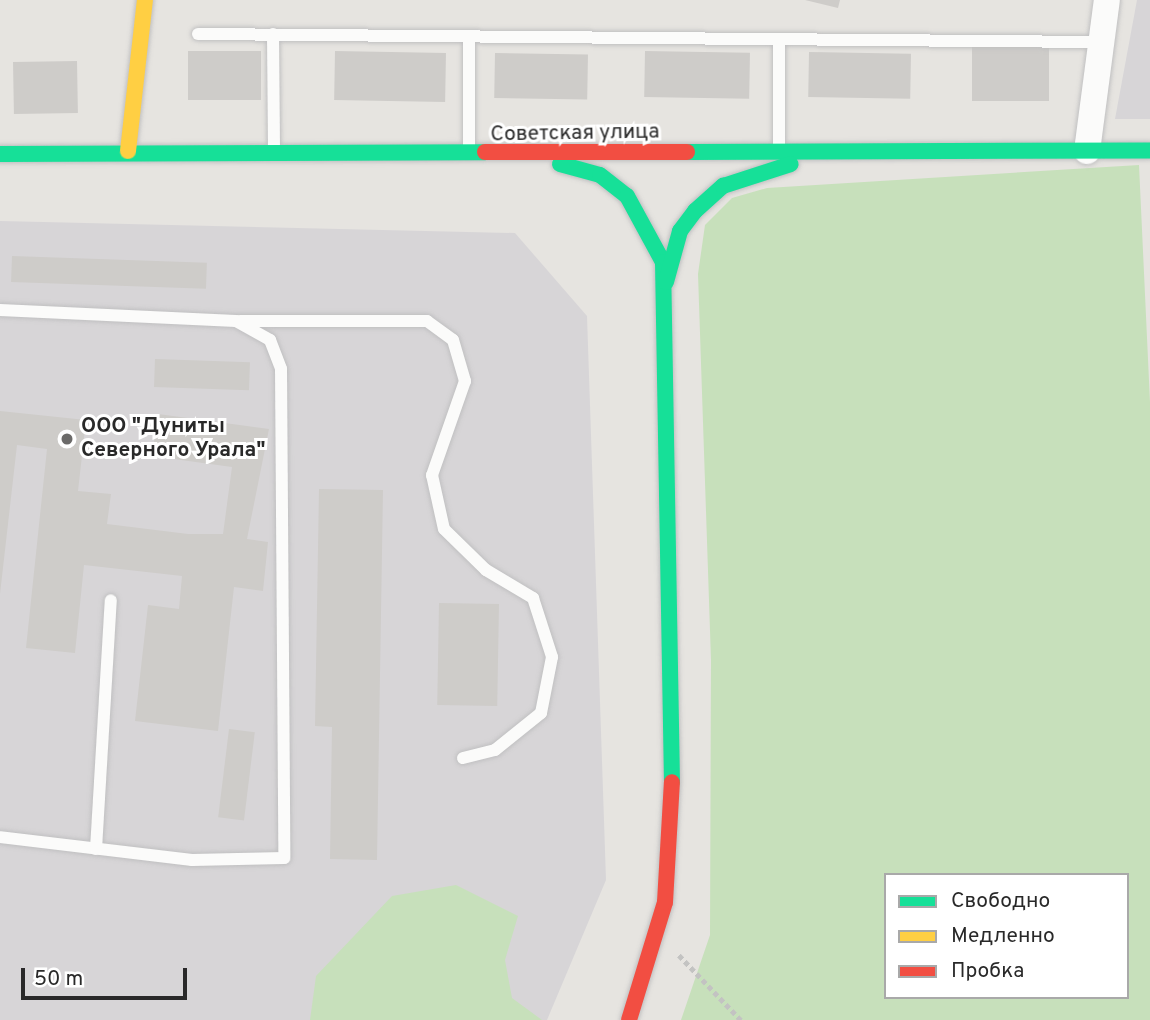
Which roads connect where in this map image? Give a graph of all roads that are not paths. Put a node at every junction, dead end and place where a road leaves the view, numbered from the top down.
1 (145, 0) edge
2 (1107, 0) edge
3 (198, 34) dead end
4 (273, 34) junction
5 (469, 36) junction
6 (779, 39) junction
7 (1101, 42) junction
8 (1150, 150) edge
9 (128, 151) junction
10 (839, 151) junction
11 (1087, 151) junction
12 (779, 152) junction
13 (274, 153) junction
14 (0, 154) edge
15 (469, 156) junction
16 (518, 156) junction
17 (664, 297) junction
18 (0, 310) edge
19 (236, 321) junction
20 (111, 600) dead end
21 (463, 758) dead end
22 (0, 837) edge
23 (96, 849) junction
24 (629, 1020) edge

1 - 9 main road
2 - 7 street
3 - 4 lane
4 - 5 lane
4 - 13 lane
5 - 6 lane
5 - 15 lane
6 - 7 lane
6 - 12 lane
7 - 11 street
8 - 11 main road, Советская улица
9 - 13 main road, Советская улица
9 - 14 main road, Советская улица
10 - 11 main road, Советская улица
10 - 12 main road, Советская улица
10 - 17 main road
12 - 16 main road, Советская улица
13 - 15 main road, Советская улица
15 - 16 main road, Советская улица
16 - 17 main road
17 - 24 main road
18 - 19 lane
19 - 21 lane
19 - 23 lane
20 - 23 lane
22 - 23 lane

